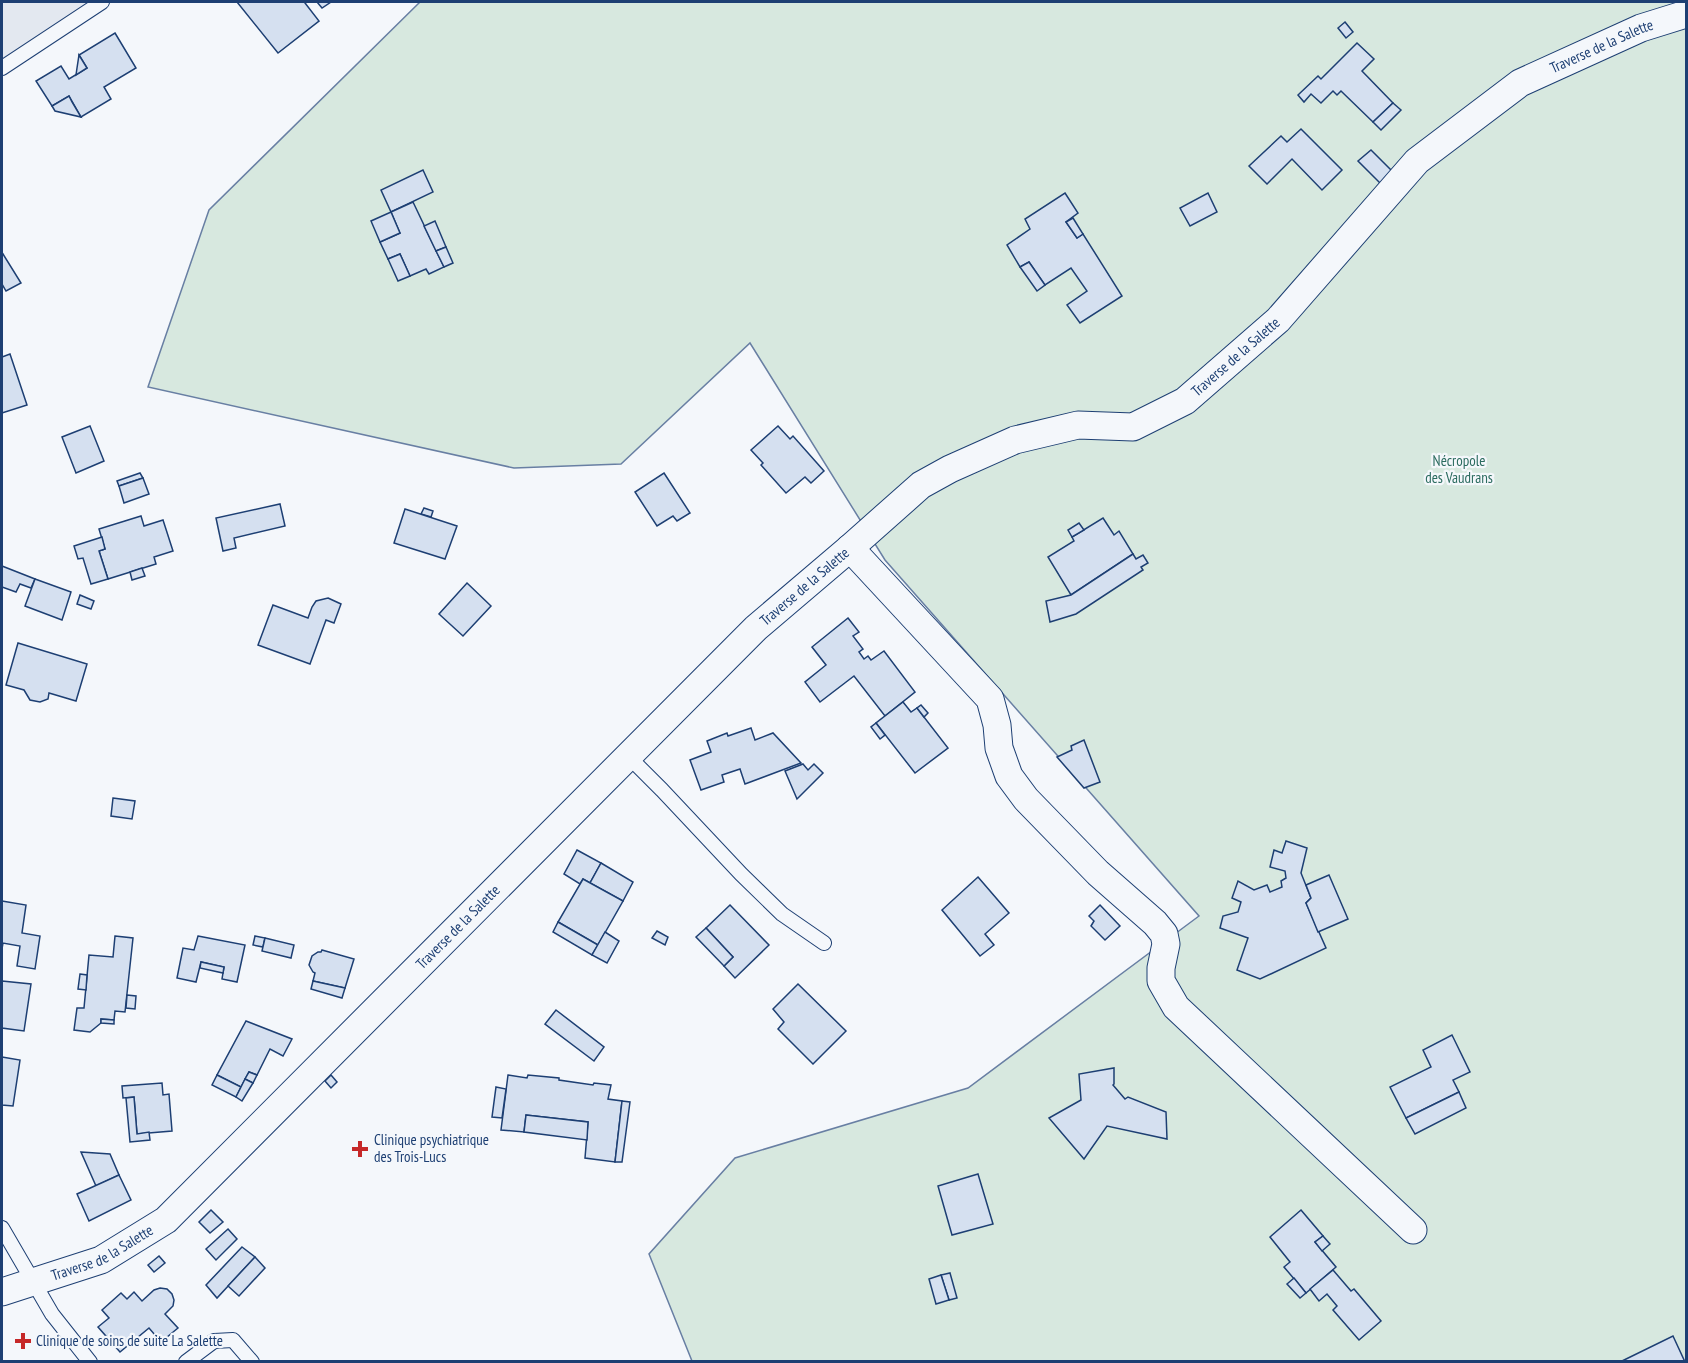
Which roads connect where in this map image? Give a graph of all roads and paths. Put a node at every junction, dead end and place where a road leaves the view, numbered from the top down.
1 (102, 2) edge
2 (1686, 14) edge
3 (2, 68) edge
4 (850, 548) junction
5 (628, 756) junction
6 (825, 943) dead end
7 (2, 1228) edge
8 (1413, 1230) dead end
9 (33, 1282) junction
10 (2, 1292) edge
11 (90, 1362) edge
12 (186, 1362) edge
13 (252, 1362) edge

1 - 3 lane
2 - 4 street, Traverse de la Salette
4 - 5 street, Traverse de la Salette
4 - 8 street
5 - 6 lane
5 - 9 street, Traverse de la Salette
7 - 9 lane
9 - 10 street, Traverse de la Salette
9 - 11 lane
12 - 13 lane

